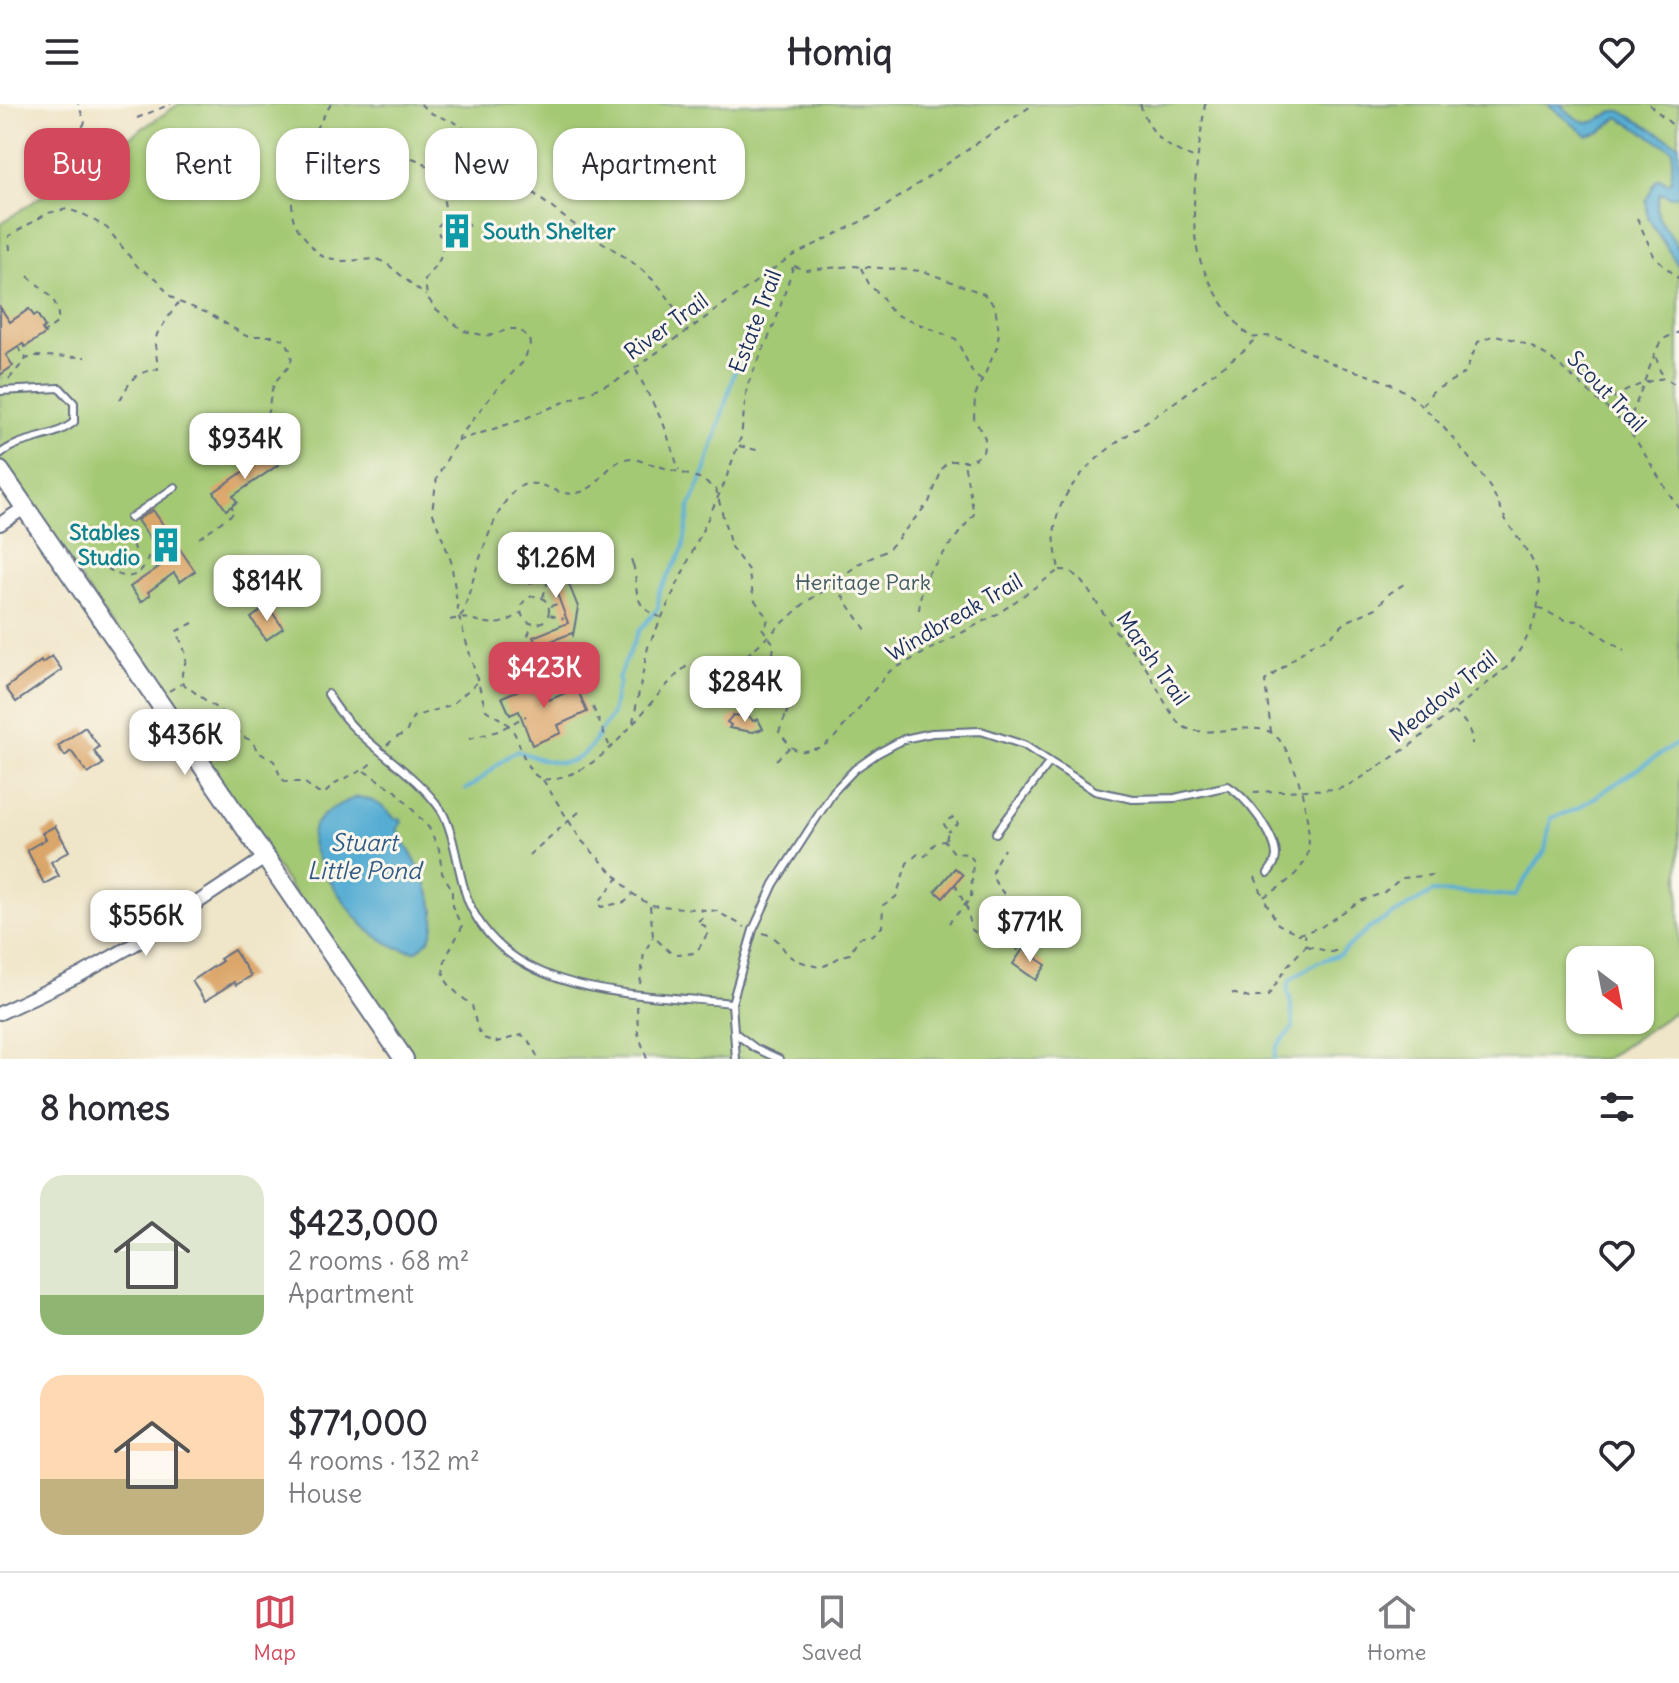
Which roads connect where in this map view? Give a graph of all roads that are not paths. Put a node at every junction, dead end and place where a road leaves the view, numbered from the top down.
1 (0, 391) edge
2 (0, 454) edge
3 (0, 471) edge
4 (175, 487) dead end
5 (24, 508) junction
6 (130, 518) road end
7 (0, 524) edge
8 (328, 694) dead end
9 (1049, 763) junction
10 (996, 833) dead end
11 (266, 857) junction
12 (1268, 873) dead end
13 (732, 1003) junction
14 (0, 1013) edge
15 (735, 1033) junction
16 (404, 1059) edge
17 (736, 1059) edge
18 (779, 1059) edge

1 - 2 lane
3 - 5 street
4 - 6 lane
5 - 7 street
5 - 11 street
8 - 13 lane
9 - 10 lane
9 - 12 lane
9 - 13 lane
11 - 14 street
11 - 16 street
13 - 15 lane
15 - 17 lane
15 - 18 lane

